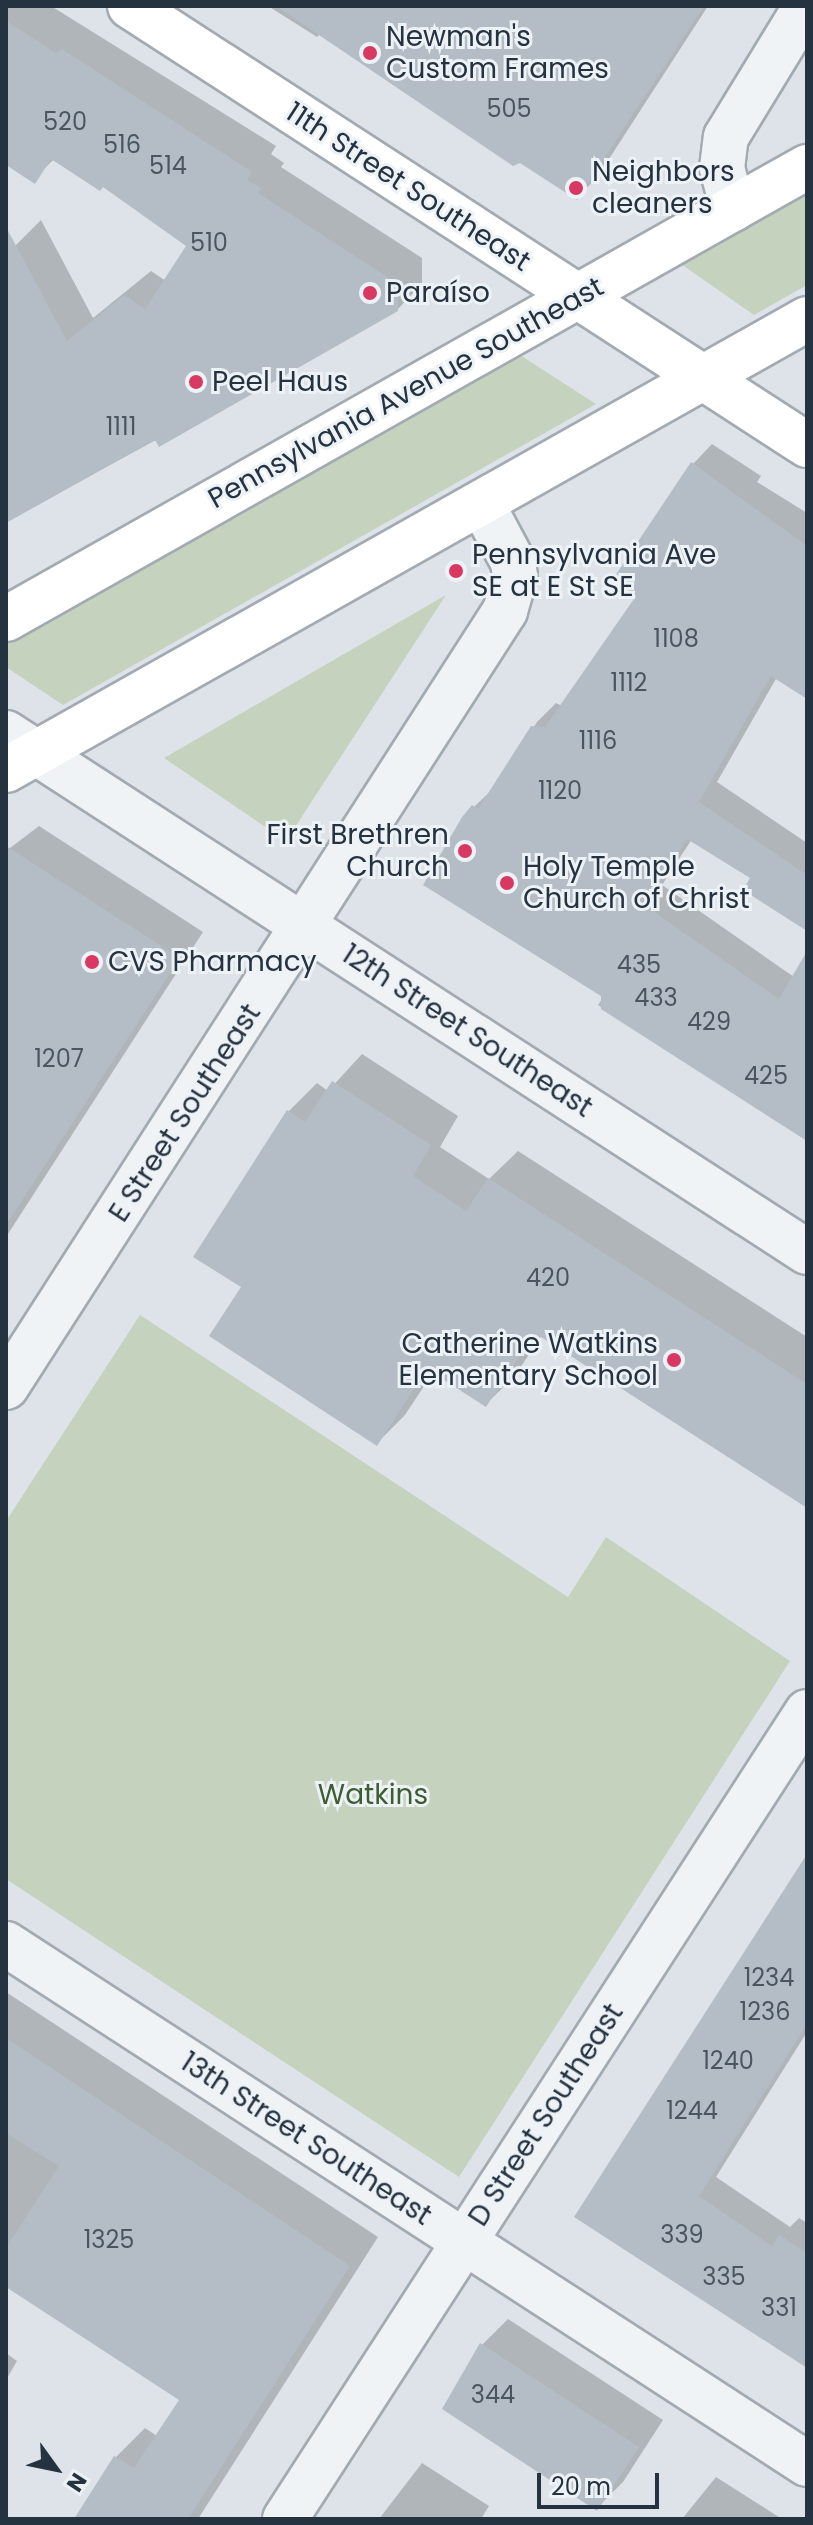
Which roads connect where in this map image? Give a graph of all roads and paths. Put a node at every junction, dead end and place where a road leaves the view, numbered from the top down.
1 (130, 6) edge
2 (806, 6) edge
3 (807, 167) edge
4 (733, 209) junction
5 (578, 296) junction
6 (807, 319) edge
7 (703, 378) junction
8 (807, 445) edge
9 (482, 504) junction
10 (6, 619) edge
11 (17, 752) edge
12 (304, 925) junction
13 (807, 1252) edge
14 (6, 1387) edge
15 (807, 1712) edge
16 (6, 1944) edge
17 (465, 2242) junction
18 (807, 2464) edge
19 (285, 2519) edge

1 - 5 main road, 11th Street Southeast
2 - 4 street
3 - 4 main road, Pennsylvania Avenue Southeast
4 - 5 main road, Pennsylvania Avenue Southeast
5 - 7 main road, 11th Street Southeast
5 - 10 main road, Pennsylvania Avenue Southeast
6 - 7 main road
7 - 8 main road, 11th Street Southeast
7 - 9 main road
9 - 11 main road
9 - 12 street, E Street Southeast
11 - 12 street, 12th Street Southeast
12 - 13 street, 12th Street Southeast
12 - 14 street, E Street Southeast
15 - 17 street, D Street Southeast
16 - 17 street, 13th Street Southeast
17 - 18 street, 13th Street Southeast
17 - 19 street, D Street Southeast

